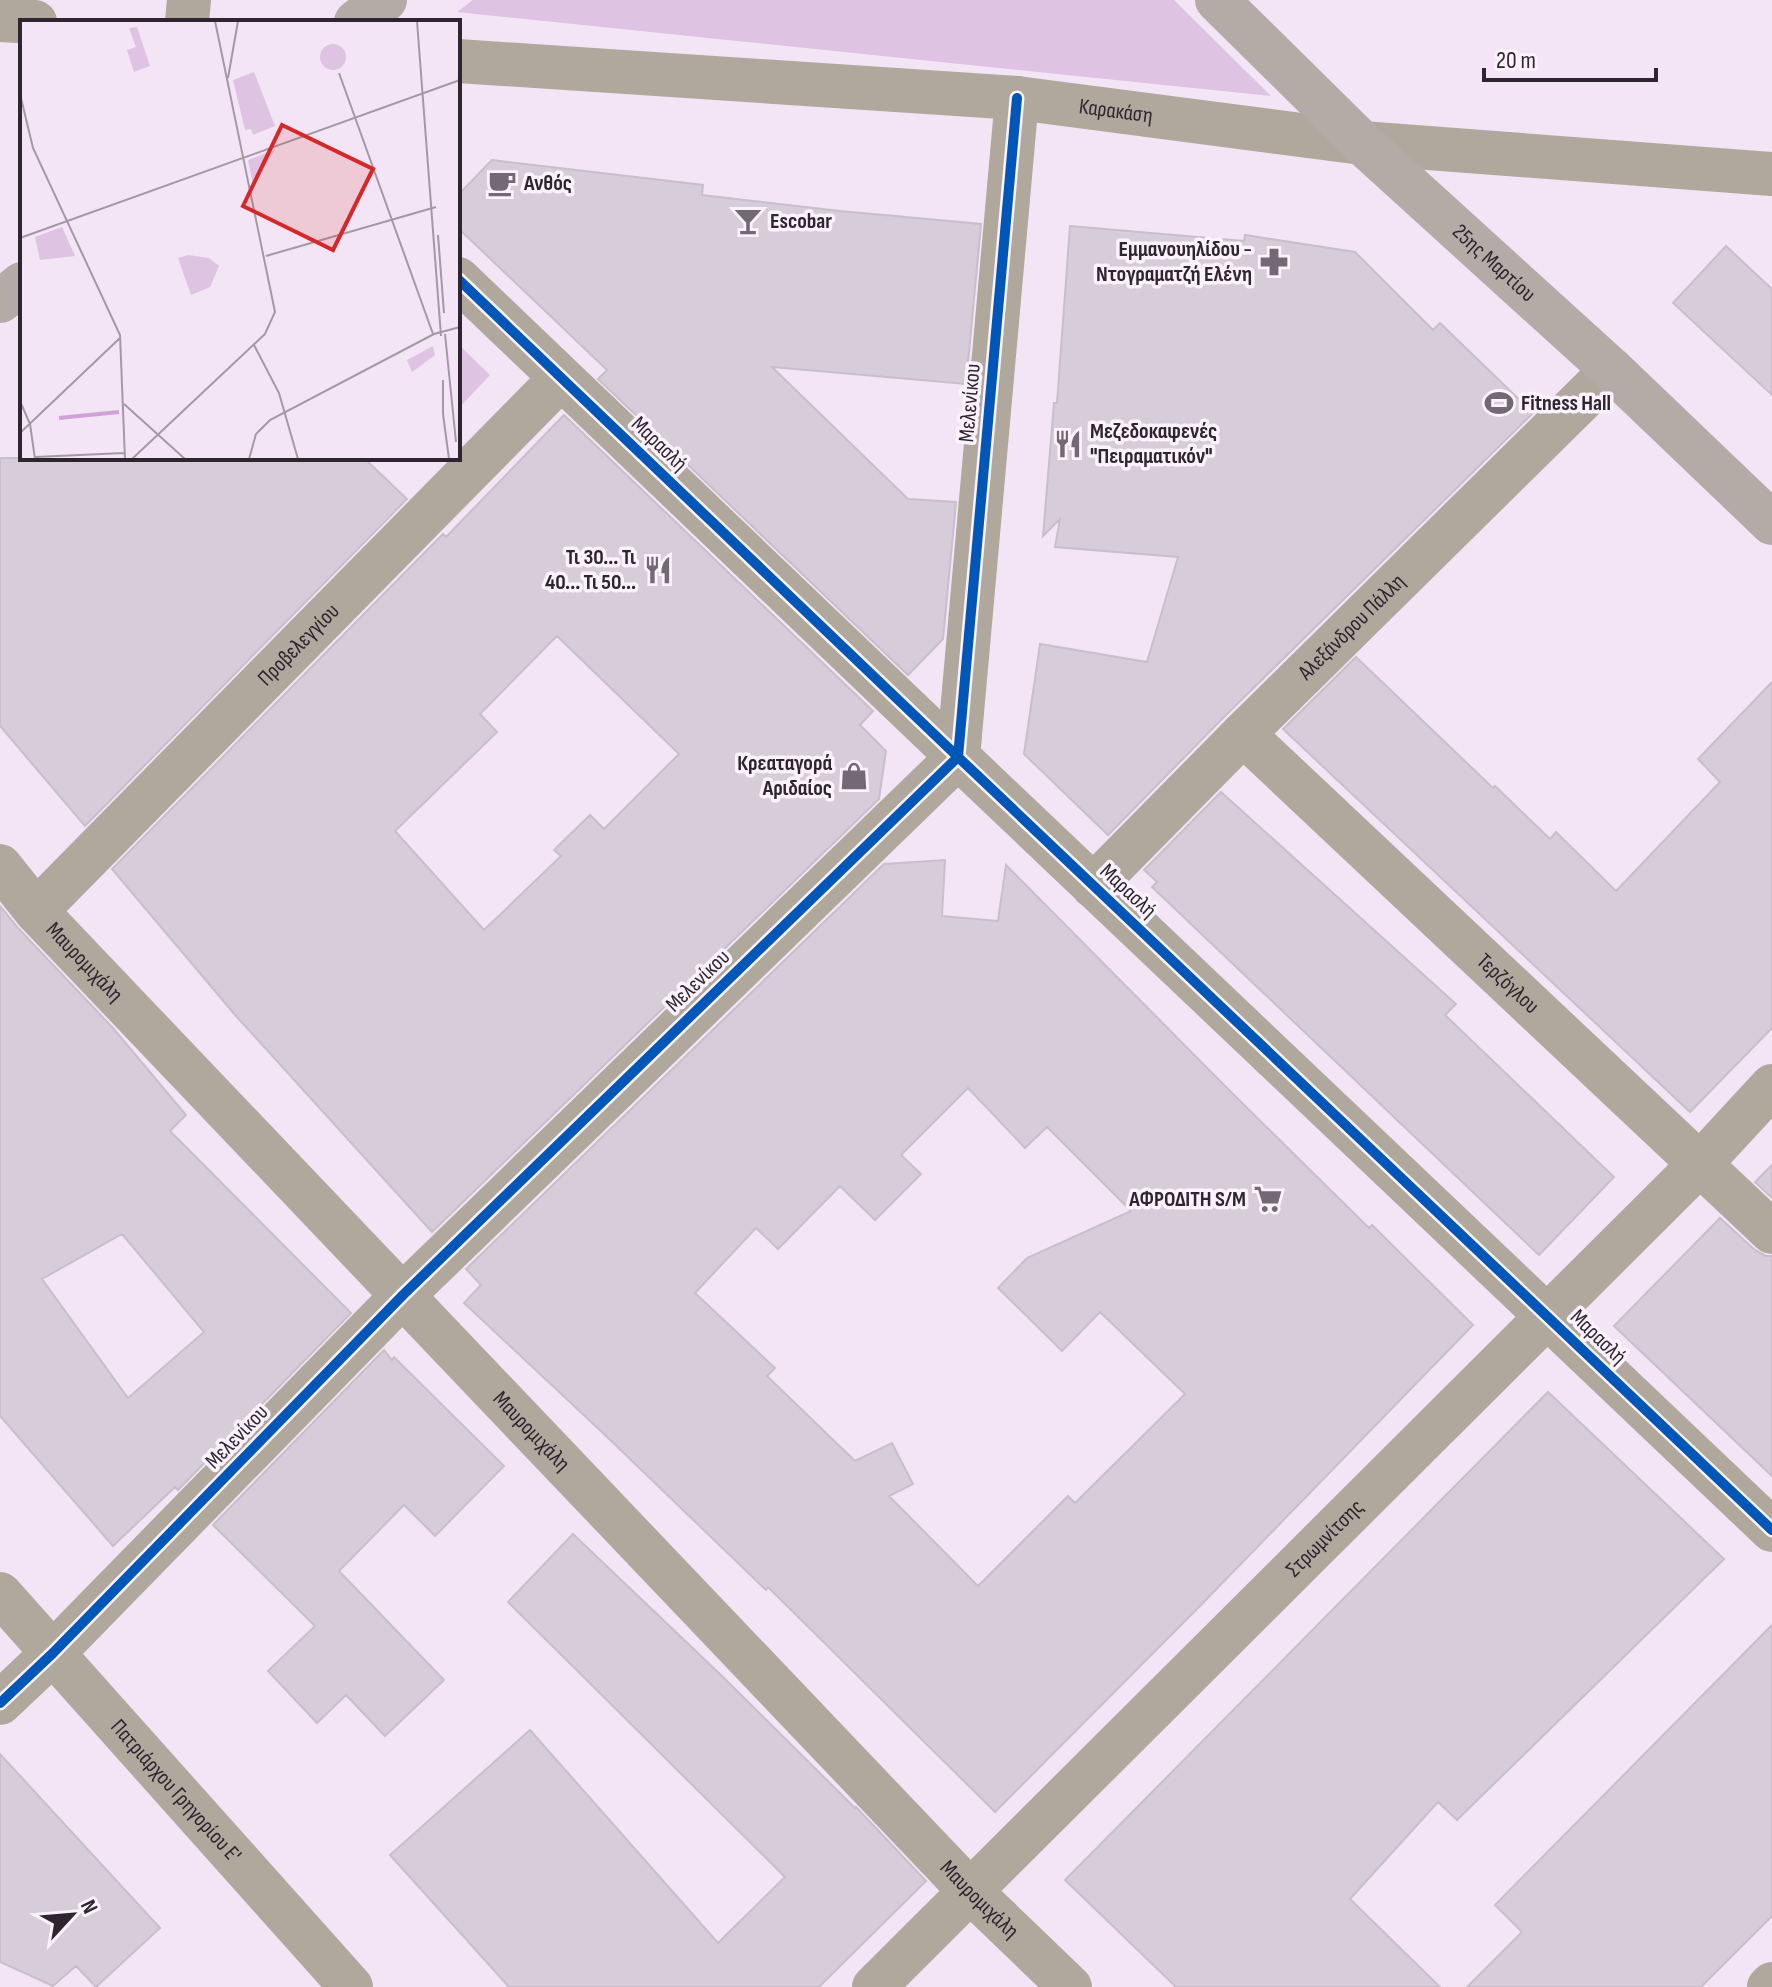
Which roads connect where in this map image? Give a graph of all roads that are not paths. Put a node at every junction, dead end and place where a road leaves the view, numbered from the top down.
1 (189, 0) edge
2 (385, 0) edge
3 (1217, 0) edge
4 (187, 20) edge
5 (359, 20) edge
6 (460, 61) edge
7 (1017, 98) junction
8 (1362, 143) junction
9 (1772, 174) edge
10 (460, 281) edge
11 (20, 286) edge
12 (0, 301) edge
13 (1612, 370) junction
14 (561, 378) junction
15 (1772, 523) edge
16 (1243, 734) junction
17 (958, 757) junction
18 (0, 866) edge
19 (1093, 886) junction
20 (36, 911) junction
21 (1772, 1086) edge
22 (1700, 1164) junction
23 (1772, 1232) edge
24 (403, 1295) junction
25 (1547, 1316) junction
26 (1772, 1530) edge
27 (0, 1594) edge
28 (53, 1653) junction
29 (0, 1703) edge
30 (970, 1891) junction
31 (351, 1987) edge
32 (874, 1987) edge
33 (1070, 1987) edge

1 - 4 street
2 - 5 main road
3 - 8 main road, 25ης Μαρτίου
6 - 7 street, Καρακάση
7 - 8 street, Καρακάση
7 - 17 street, Μελενίκου
8 - 9 street, Καρακάση
8 - 13 main road, 25ης Μαρτίου
10 - 14 street, Μαρασλή
11 - 12 main road
13 - 15 main road, 25ης Μαρτίου
13 - 16 street, Αλεξάνδρου Πάλλη
14 - 17 street, Μαρασλή
14 - 20 street, Προβελεγγίου
16 - 19 street, Αλεξάνδρου Πάλλη
16 - 22 street, Τερζόγλου
17 - 19 street, Μαρασλή
17 - 24 street, Μελενίκου
18 - 20 street, Μαυρομιχάλη
19 - 25 street, Μαρασλή
20 - 24 street, Μαυρομιχάλη
21 - 22 street, Στρωμνίτσης
22 - 23 street, Τερζόγλου
22 - 25 street, Στρωμνίτσης
24 - 28 street, Μελενίκου
24 - 30 street, Μαυρομιχάλη
25 - 26 street, Μαρασλή
25 - 30 street, Στρωμνίτσης
27 - 28 street, Πατριάρχου Γρηγορίου Ε'
28 - 29 street, Μελενίκου
28 - 31 street, Πατριάρχου Γρηγορίου Ε'
30 - 32 street, Στρωμνίτσης
30 - 33 street, Μαυρομιχάλη

